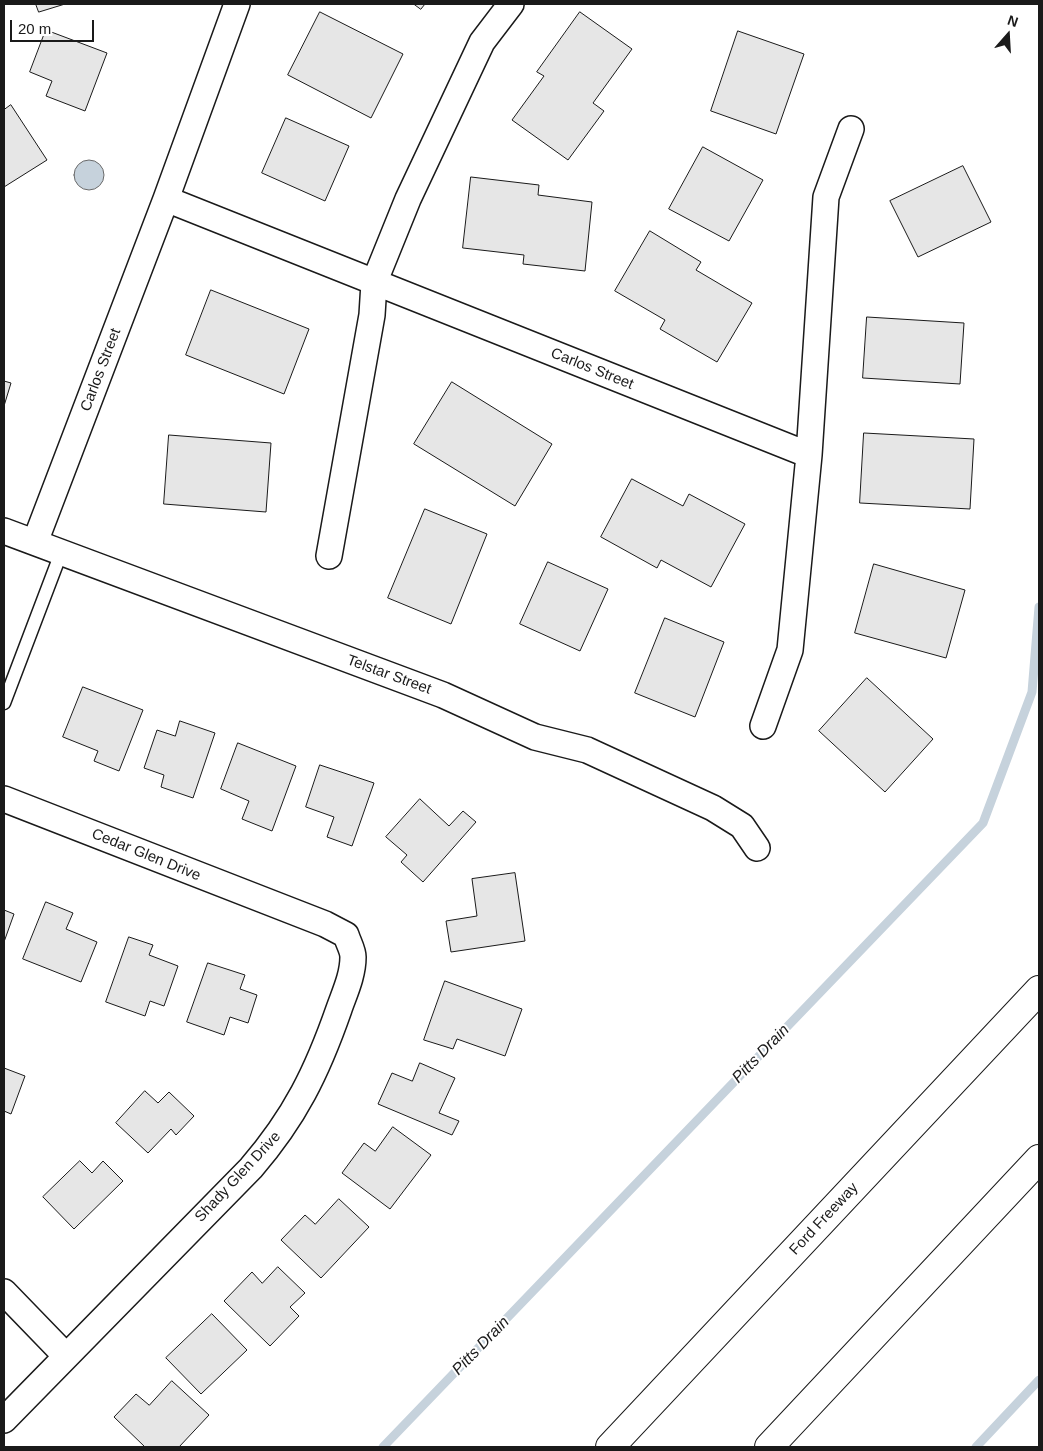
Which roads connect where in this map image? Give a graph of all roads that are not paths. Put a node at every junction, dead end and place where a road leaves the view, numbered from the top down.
1 (238, 4) edge
2 (511, 4) edge
3 (851, 129) dead end
4 (166, 199) junction
5 (374, 283) junction
6 (809, 456) junction
7 (4, 531) edge
8 (35, 542) junction
9 (61, 553) junction
10 (330, 556) dead end
11 (4, 704) edge
12 (764, 726) dead end
13 (4, 799) edge
14 (758, 848) dead end
15 (288, 911) joint
16 (1039, 990) edge
17 (1039, 1159) edge
18 (4, 1292) edge
19 (65, 1355) junction
20 (4, 1420) edge
21 (610, 1447) edge
22 (769, 1447) edge

1 - 4 street, Carlos Street
2 - 5 street
3 - 6 street
4 - 5 street, Carlos Street
4 - 8 street, Carlos Street
5 - 6 street, Carlos Street
5 - 10 street
6 - 12 street
7 - 8 street, Telstar Street
8 - 9 street, Telstar Street
9 - 11 lane
9 - 14 street, Telstar Street
13 - 15 street, Cedar Glen Drive
15 - 19 street, Shady Glen Drive
16 - 21 highway, Ford Freeway
17 - 22 highway
18 - 19 street
19 - 20 street, Shady Glen Drive

